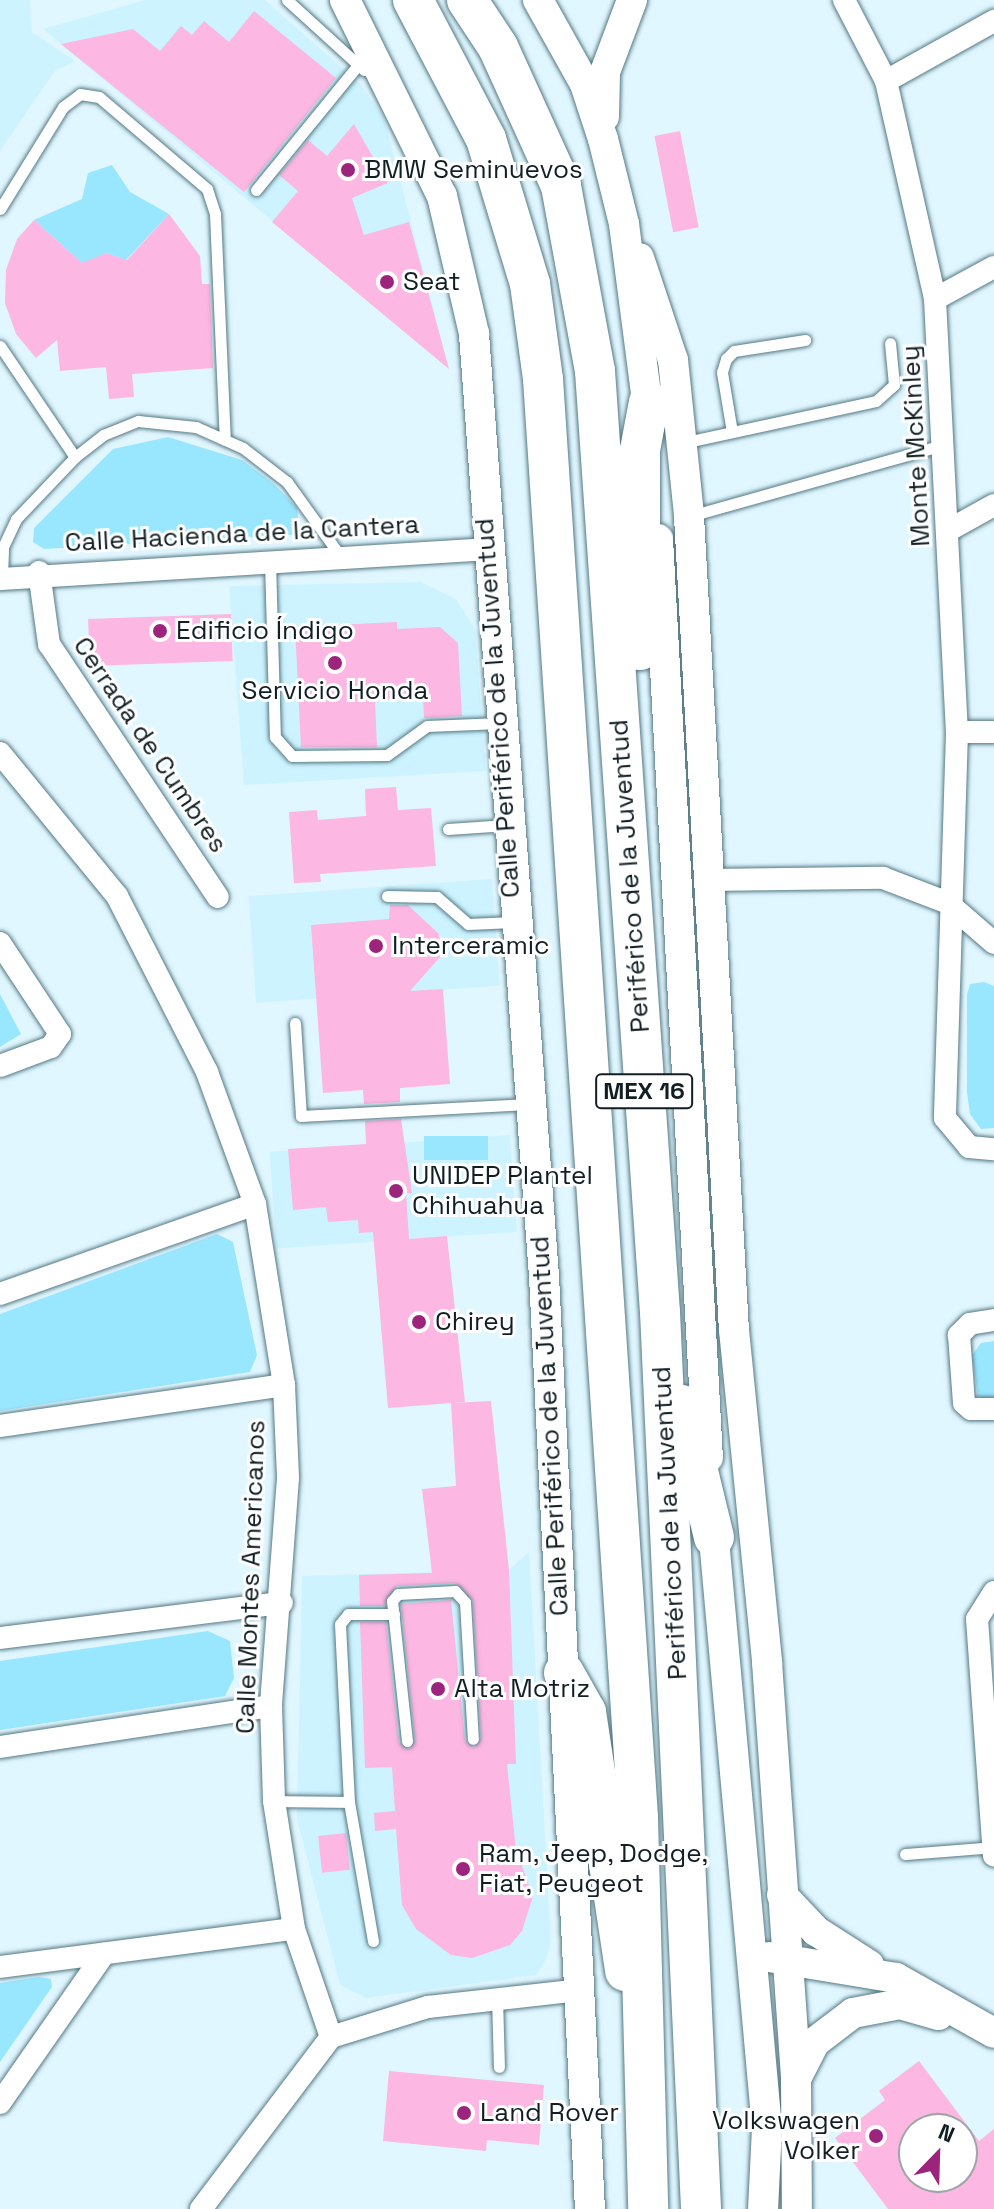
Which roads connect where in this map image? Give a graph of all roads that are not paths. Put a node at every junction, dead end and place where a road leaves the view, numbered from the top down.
1 (287, 0) edge
2 (345, 0) edge
3 (413, 0) edge
4 (467, 0) edge
5 (538, 0) edge
6 (632, 0) edge
7 (844, 0) edge
8 (994, 21) edge
9 (358, 65) junction
10 (886, 81) junction
11 (395, 93) junction
12 (603, 139) junction
13 (256, 190) dead end
14 (0, 209) edge
15 (624, 224) junction
16 (994, 267) edge
17 (935, 299) junction
18 (805, 340) dead end
19 (890, 343) dead end
20 (0, 346) edge
21 (649, 402) junction
22 (732, 432) junction
23 (225, 440) junction
24 (682, 443) junction
25 (944, 445) junction
26 (75, 457) junction
27 (994, 505) edge
28 (689, 516) junction
29 (949, 530) junction
30 (487, 549) junction
31 (341, 557) junction
32 (270, 560) junction
33 (39, 572) junction
34 (1, 578) edge
35 (697, 671) junction
36 (665, 672) junction
37 (500, 723) junction
38 (957, 732) junction
39 (994, 732) edge
40 (3, 762) edge
41 (507, 825) junction
42 (448, 829) dead end
43 (628, 854) junction
44 (707, 880) junction
45 (387, 896) dead end
46 (218, 897) dead end
47 (948, 903) junction
48 (513, 922) junction
49 (0, 943) edge
50 (994, 943) edge
51 (295, 1023) dead end
52 (0, 1066) edge
53 (529, 1104) junction
54 (994, 1149) edge
55 (255, 1204) junction
56 (0, 1294) edge
57 (660, 1312) junction
58 (994, 1320) edge
59 (284, 1385) junction
60 (994, 1409) edge
61 (0, 1426) edge
62 (714, 1537) junction
63 (994, 1592) edge
64 (282, 1603) junction
65 (394, 1614) junction
66 (0, 1638) edge
67 (564, 1673) junction
68 (271, 1706) junction
69 (473, 1739) dead end
70 (407, 1741) dead end
71 (0, 1747) edge
72 (274, 1801) junction
73 (349, 1802) junction
74 (993, 1847) edge
75 (905, 1854) dead end
76 (994, 1855) edge
77 (782, 1895) junction
78 (294, 1929) junction
79 (373, 1941) dead end
80 (104, 1954) junction
81 (787, 1956) junction
82 (751, 1958) junction
83 (0, 1967) edge
84 (896, 1978) junction
85 (579, 1990) junction
86 (645, 1995) junction
87 (497, 1997) junction
88 (994, 2035) edge
89 (331, 2037) junction
90 (499, 2067) dead end
91 (796, 2079) junction
92 (0, 2103) edge
93 (201, 2209) edge
94 (590, 2209) edge
95 (648, 2209) edge
96 (701, 2209) edge
97 (763, 2209) edge
98 (797, 2209) edge

1 - 9 lane
2 - 11 main road, Calle Periférico de la Juventud
3 - 86 highway, Periférico de la Juventud / MEX 16
4 - 43 highway, Periférico de la Juventud / MEX 16
5 - 12 main road
6 - 12 main road
7 - 10 street, Monte McKinley
8 - 10 street
9 - 11 lane
9 - 13 lane
10 - 17 street, Monte McKinley
11 - 30 main road, Calle Periférico de la Juventud
12 - 15 main road
14 - 23 lane
15 - 21 main road
15 - 24 main road
16 - 17 street
17 - 25 street, Monte McKinley
18 - 22 lane
19 - 22 lane
20 - 26 lane
21 - 36 main road
21 - 43 highway
22 - 24 lane
23 - 26 lane
23 - 31 lane
24 - 28 main road
25 - 28 lane
25 - 29 street, Monte McKinley
26 - 34 lane
27 - 29 street
28 - 35 main road
29 - 38 street, Monte McKinley
30 - 31 street, Calle Hacienda de la Cantera
30 - 37 main road, Calle Periférico de la Juventud
31 - 32 street, Calle Hacienda de la Cantera
32 - 33 street, Calle Hacienda de la Cantera
32 - 37 lane
33 - 34 street, Calle Hacienda de la Cantera
33 - 46 street, Cerrada de Cumbres
35 - 36 main road
35 - 44 main road
36 - 62 main road
37 - 41 main road, Calle Periférico de la Juventud
38 - 39 street
38 - 47 street, Monte McKinley
40 - 55 street, Calle Montes Americanos
41 - 42 lane
41 - 48 main road, Calle Periférico de la Juventud
43 - 57 highway, Periférico de la Juventud / MEX 16
44 - 47 street
44 - 77 main road
45 - 48 lane
47 - 50 street
47 - 54 street, Monte McKinley
48 - 53 main road, Calle Periférico de la Juventud
49 - 52 street
51 - 53 lane
53 - 67 main road, Calle Periférico de la Juventud
55 - 56 street
55 - 59 street, Calle Montes Americanos
57 - 62 highway
57 - 96 highway, Periférico de la Juventud / MEX 16
58 - 60 street
59 - 61 street
59 - 64 street, Calle Montes Americanos
62 - 82 main road
63 - 74 street
64 - 66 street
64 - 68 street, Calle Montes Americanos
65 - 69 lane
65 - 70 lane
65 - 73 lane
67 - 85 main road, Calle Periférico de la Juventud
67 - 86 highway
68 - 71 street
68 - 72 street, Calle Montes Americanos
72 - 73 lane
72 - 78 street, Calle Montes Americanos
73 - 79 lane
74 - 75 lane
74 - 76 street
77 - 81 main road
77 - 84 main road
78 - 80 street
78 - 89 street, Calle Montes Americanos
80 - 83 street
80 - 92 street
81 - 82 main road
81 - 84 main road
81 - 91 main road
82 - 97 main road
84 - 88 main road
85 - 87 street
85 - 94 main road, Calle Periférico de la Juventud
86 - 95 highway, Periférico de la Juventud / MEX 16
87 - 89 street
87 - 90 lane
88 - 91 main road
89 - 93 street
91 - 98 main road

